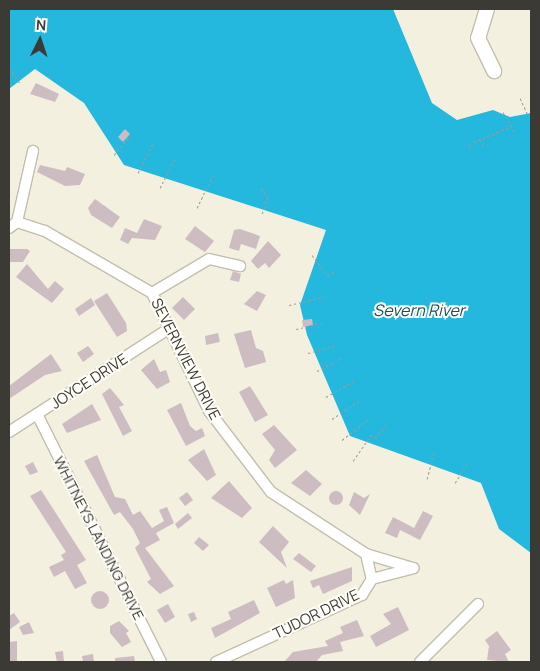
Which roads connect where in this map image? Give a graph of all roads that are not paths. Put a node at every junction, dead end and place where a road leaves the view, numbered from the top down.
1 (487, 9) edge
2 (494, 71) dead end
3 (33, 151) dead end
4 (13, 225) edge
5 (240, 266) dead end
6 (152, 293) junction
7 (168, 329) junction
8 (37, 414) junction
9 (9, 432) edge
10 (366, 554) junction
11 (414, 568) joint
12 (372, 580) junction
13 (478, 604) dead end
14 (161, 662) edge
15 (216, 662) edge
16 (420, 662) edge

1 - 2 street
3 - 4 street
4 - 6 street, SEVERNVIEW DRIVE
5 - 6 street
6 - 7 street, SEVERNVIEW DRIVE
7 - 8 street, JOYCE DRIVE
7 - 10 street, SEVERNVIEW DRIVE
8 - 9 street, JOYCE DRIVE
8 - 14 street, WHITNEYS LANDING DRIVE
10 - 11 street, SEVERNVIEW DRIVE
10 - 12 street
11 - 12 street, TUDOR DRIVE
12 - 15 street, TUDOR DRIVE
13 - 16 street

